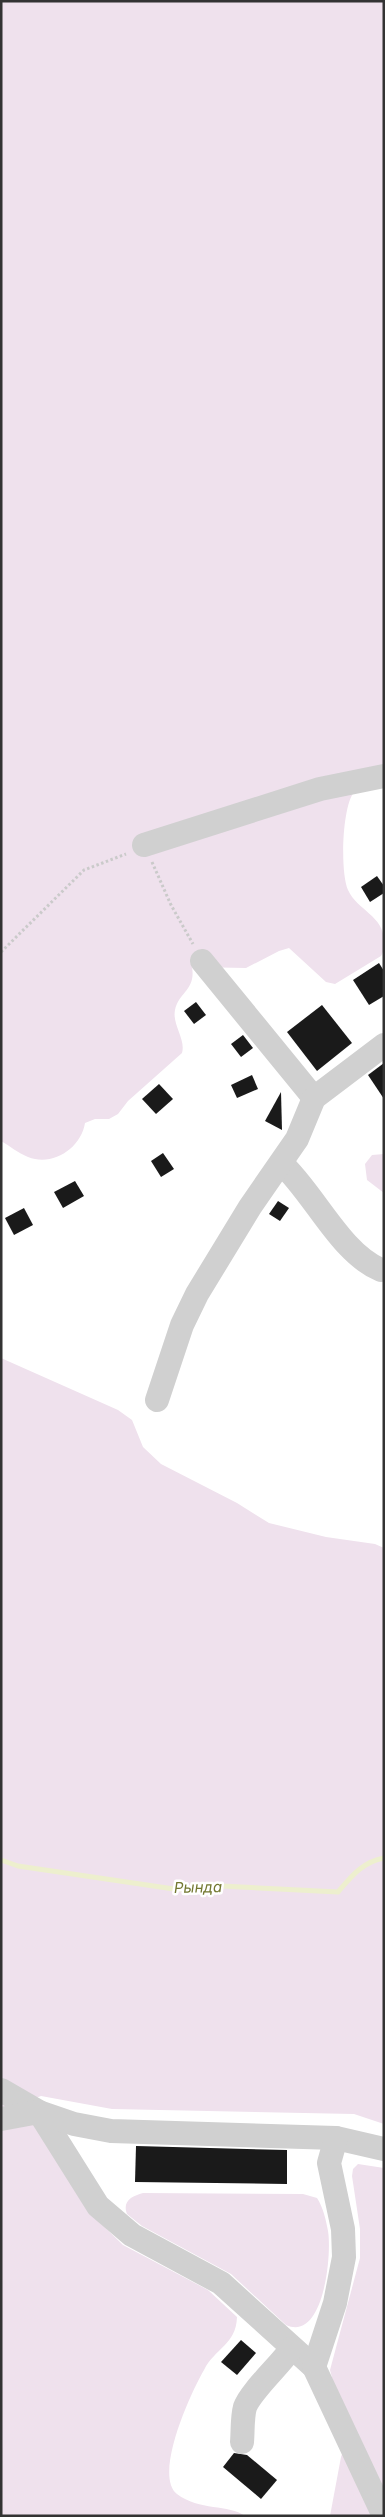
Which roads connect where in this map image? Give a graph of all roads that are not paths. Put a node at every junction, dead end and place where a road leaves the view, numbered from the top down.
1 (384, 776) edge
2 (144, 845) road end
3 (202, 960) road end
4 (384, 1045) edge
5 (314, 1098) junction
6 (281, 1163) junction
7 (381, 1270) dead end
8 (157, 1400) dead end
9 (1, 2090) edge
10 (39, 2112) junction
11 (1, 2119) edge
12 (336, 2138) junction
13 (384, 2149) edge
14 (291, 2349) junction
15 (314, 2367) junction
16 (242, 2442) dead end
17 (384, 2516) edge

1 - 2 street
3 - 5 street
4 - 5 street
5 - 6 street
6 - 7 street
6 - 8 street
9 - 10 street
10 - 11 street
10 - 12 street
10 - 14 street
12 - 13 street
12 - 15 street
14 - 15 street
14 - 16 street
15 - 17 street

